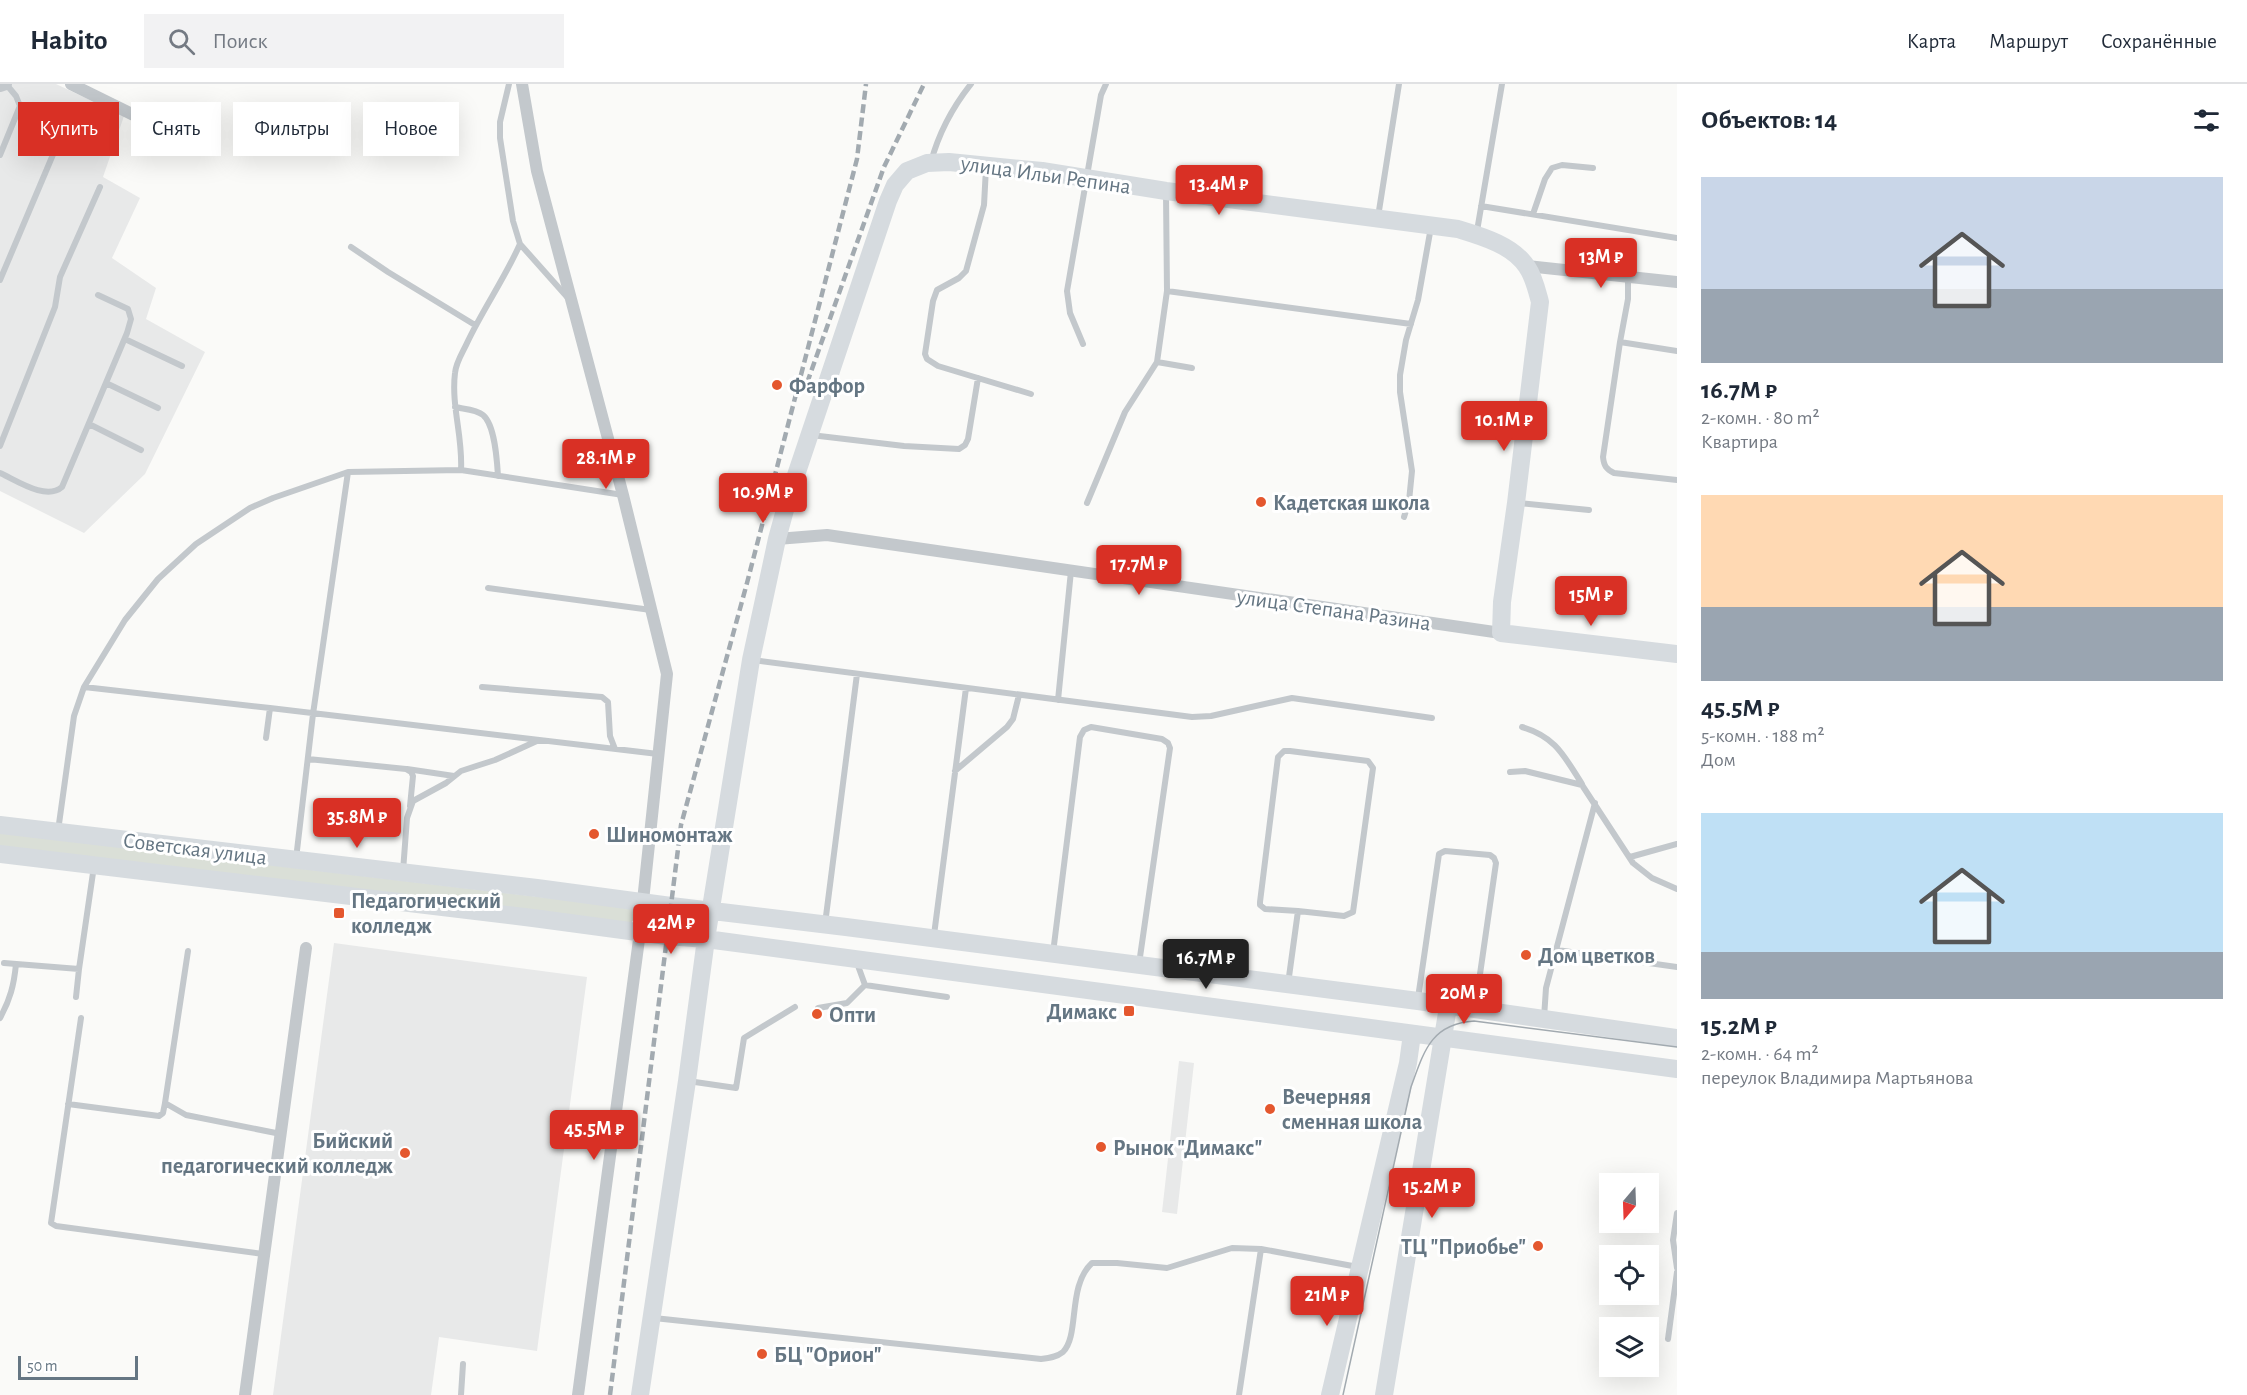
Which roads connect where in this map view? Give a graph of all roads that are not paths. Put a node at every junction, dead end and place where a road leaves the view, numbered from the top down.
1 (6, 84) edge
2 (71, 84) edge
3 (508, 84) edge
4 (522, 84) edge
5 (971, 84) edge
6 (1106, 84) edge
7 (1399, 84) edge
8 (1502, 84) edge
9 (0, 86) edge
10 (89, 87) edge
11 (131, 111) edge
12 (0, 155) edge
13 (52, 156) edge
14 (930, 162) junction
15 (986, 165) junction
16 (1593, 168) dead end
17 (1085, 179) junction
18 (100, 187) dead end
19 (1166, 191) junction
20 (1481, 206) junction
21 (1533, 213) junction
22 (1378, 218) junction
23 (1431, 225) junction
24 (1476, 235) junction
25 (1677, 238) edge
26 (520, 244) junction
27 (351, 247) dead end
28 (1527, 266) junction
29 (1628, 276) junction
30 (0, 280) edge
31 (1677, 282) edge
32 (1167, 291) junction
33 (98, 295) dead end
34 (570, 301) junction
35 (1411, 324) junction
36 (475, 325) junction
37 (125, 339) junction
38 (1620, 342) junction
39 (1083, 344) dead end
40 (1677, 351) edge
41 (1157, 362) junction
42 (182, 366) dead end
43 (1192, 368) dead end
44 (978, 378) junction
45 (106, 383) junction
46 (1031, 394) dead end
47 (455, 407) junction
48 (158, 408) dead end
49 (89, 424) junction
50 (808, 435) junction
51 (0, 446) edge
52 (141, 450) dead end
53 (461, 470) junction
54 (348, 472) junction
55 (0, 473) edge
56 (498, 476) junction
57 (1677, 480) edge
58 (623, 495) junction
59 (1087, 503) dead end
60 (1516, 503) junction
61 (1590, 510) dead end
62 (1404, 518) dead end
63 (777, 539) junction
64 (1071, 571) junction
65 (488, 588) dead end
66 (651, 610) junction
67 (1501, 633) junction
68 (1677, 654) edge
69 (751, 660) junction
70 (857, 674) junction
71 (84, 687) junction
72 (482, 687) dead end
73 (966, 688) junction
74 (1019, 694) junction
75 (1058, 700) junction
76 (270, 708) junction
77 (313, 714) junction
78 (1432, 717) dead end
79 (1522, 727) dead end
80 (266, 738) dead end
81 (539, 740) junction
82 (615, 749) junction
83 (658, 754) junction
84 (308, 759) junction
85 (406, 769) junction
86 (955, 772) junction
87 (1510, 772) dead end
88 (454, 776) junction
89 (1582, 784) junction
90 (1594, 803) junction
91 (409, 809) junction
92 (0, 825) edge
93 (58, 831) junction
94 (1677, 844) edge
95 (0, 854) edge
96 (1630, 857) junction
97 (296, 860) junction
98 (94, 865) junction
99 (402, 872) junction
100 (1677, 889) edge
101 (643, 901) junction
102 (711, 910) junction
103 (1298, 911) junction
104 (825, 924) junction
105 (863, 929) junction
106 (640, 932) junction
107 (933, 938) junction
108 (706, 939) junction
109 (306, 948) dead end
110 (1557, 950) junction
111 (188, 951) dead end
112 (1053, 954) junction
113 (856, 959) junction
114 (4, 963) dead end
115 (16, 964) junction
116 (1138, 965) junction
117 (1677, 967) edge
118 (79, 969) junction
119 (1191, 972) junction
120 (1288, 984) junction
121 (865, 985) junction
122 (76, 997) dead end
123 (947, 997) dead end
124 (1418, 1001) junction
125 (1186, 1003) junction
126 (795, 1007) dead end
127 (1448, 1007) junction
128 (818, 1008) dead end
129 (0, 1018) edge
130 (81, 1018) dead end
131 (1544, 1020) junction
132 (1412, 1034) junction
133 (1444, 1038) junction
134 (1677, 1038) edge
135 (1677, 1069) edge
136 (687, 1081) junction
137 (165, 1103) junction
138 (68, 1104) junction
139 (281, 1134) junction
140 (1677, 1213) edge
141 (1260, 1248) junction
142 (263, 1254) junction
143 (1359, 1267) junction
144 (1677, 1268) edge
145 (1677, 1272) edge
146 (651, 1318) junction
147 (1668, 1339) dead end
148 (464, 1364) dead end
149 (245, 1395) edge
150 (461, 1395) edge
151 (578, 1395) edge
152 (640, 1395) edge
153 (1239, 1395) edge
154 (1330, 1395) edge
155 (1384, 1395) edge

1 - 9 street
1 - 12 lane
2 - 10 street
3 - 26 lane
4 - 34 street
5 - 14 lane
6 - 17 lane
7 - 22 lane
8 - 20 lane
10 - 11 street
13 - 30 lane
14 - 15 main road, улица Ильи Репина
14 - 50 main road, улица Ильи Репина
15 - 17 main road, улица Ильи Репина
15 - 44 lane
16 - 21 lane
17 - 19 main road, улица Ильи Репина
17 - 39 lane
18 - 51 lane
19 - 22 main road, улица Ильи Репина
19 - 32 lane
20 - 21 lane
20 - 24 lane
21 - 25 lane
22 - 23 main road, улица Ильи Репина
23 - 24 main road, улица Ильи Репина
23 - 35 lane
24 - 28 main road, улица Ильи Репина
26 - 34 lane
26 - 36 lane
27 - 36 lane
28 - 29 street
28 - 60 main road
29 - 31 street
29 - 38 lane
32 - 35 lane
32 - 41 lane
33 - 37 lane
34 - 58 street
35 - 62 lane
36 - 47 lane
37 - 42 lane
37 - 45 lane
38 - 40 lane
38 - 57 lane
41 - 43 lane
41 - 59 lane
44 - 46 lane
44 - 50 lane
45 - 48 lane
45 - 49 lane
47 - 53 lane
47 - 56 lane
49 - 52 lane
49 - 55 lane
50 - 63 main road
53 - 54 lane
53 - 56 lane
54 - 71 lane
54 - 77 lane
56 - 58 lane
58 - 66 street
60 - 61 lane
60 - 67 main road
63 - 64 street, улица Степана Разина
63 - 69 main road
64 - 67 street, улица Степана Разина
64 - 75 lane
65 - 66 lane
66 - 83 street
67 - 68 main road, улица Степана Разина
69 - 70 lane
69 - 102 main road
70 - 73 lane
70 - 104 lane
71 - 76 lane
71 - 93 lane
72 - 82 lane
73 - 74 lane
73 - 86 lane
74 - 75 lane
74 - 86 lane
75 - 78 lane
76 - 77 lane
76 - 80 lane
77 - 81 lane
77 - 84 lane
79 - 89 lane
81 - 82 lane
81 - 88 lane
82 - 83 lane
83 - 101 street
84 - 85 lane
84 - 97 lane
85 - 88 lane
85 - 91 lane
86 - 107 lane
87 - 89 lane
88 - 91 lane
89 - 90 lane
90 - 96 lane
90 - 110 lane
91 - 99 lane
92 - 93 main road, Советская улица
93 - 97 main road, Советская улица
94 - 96 lane
95 - 98 main road, Советская улица
96 - 100 lane
97 - 99 main road, Советская улица
98 - 106 main road, Советская улица
98 - 118 lane
99 - 101 main road, Советская улица
101 - 102 main road, Советская улица
101 - 106 main road
102 - 104 main road, Советская улица
102 - 108 main road
103 - 103 lane
103 - 120 lane
104 - 105 main road, Советская улица
105 - 107 main road, Советская улица
105 - 113 main road
106 - 108 main road, Советская улица
106 - 151 street
107 - 112 main road, Советская улица
108 - 113 main road, Советская улица
108 - 136 main road
109 - 139 street
110 - 117 lane
110 - 131 lane
111 - 137 lane
112 - 116 main road, Советская улица
112 - 116 lane
113 - 121 lane
113 - 125 main road, Советская улица
114 - 115 lane
115 - 118 lane
115 - 129 lane
116 - 119 main road, Советская улица
118 - 122 lane
119 - 120 main road, Советская улица
119 - 125 main road
120 - 124 main road, Советская улица
121 - 123 lane
121 - 128 lane
124 - 127 main road, Советская улица
124 - 127 lane
125 - 132 main road, Советская улица
126 - 136 lane
127 - 131 main road, Советская улица
127 - 133 main road
130 - 138 lane
131 - 134 main road, Советская улица
132 - 133 main road, Советская улица
132 - 143 main road
133 - 135 main road, Советская улица
133 - 155 main road
136 - 146 main road
137 - 138 lane
137 - 139 lane
138 - 142 lane
139 - 142 street
140 - 144 lane
141 - 143 lane
141 - 146 lane
141 - 153 lane
142 - 149 street
143 - 154 main road
145 - 147 lane
146 - 152 main road
148 - 150 lane

